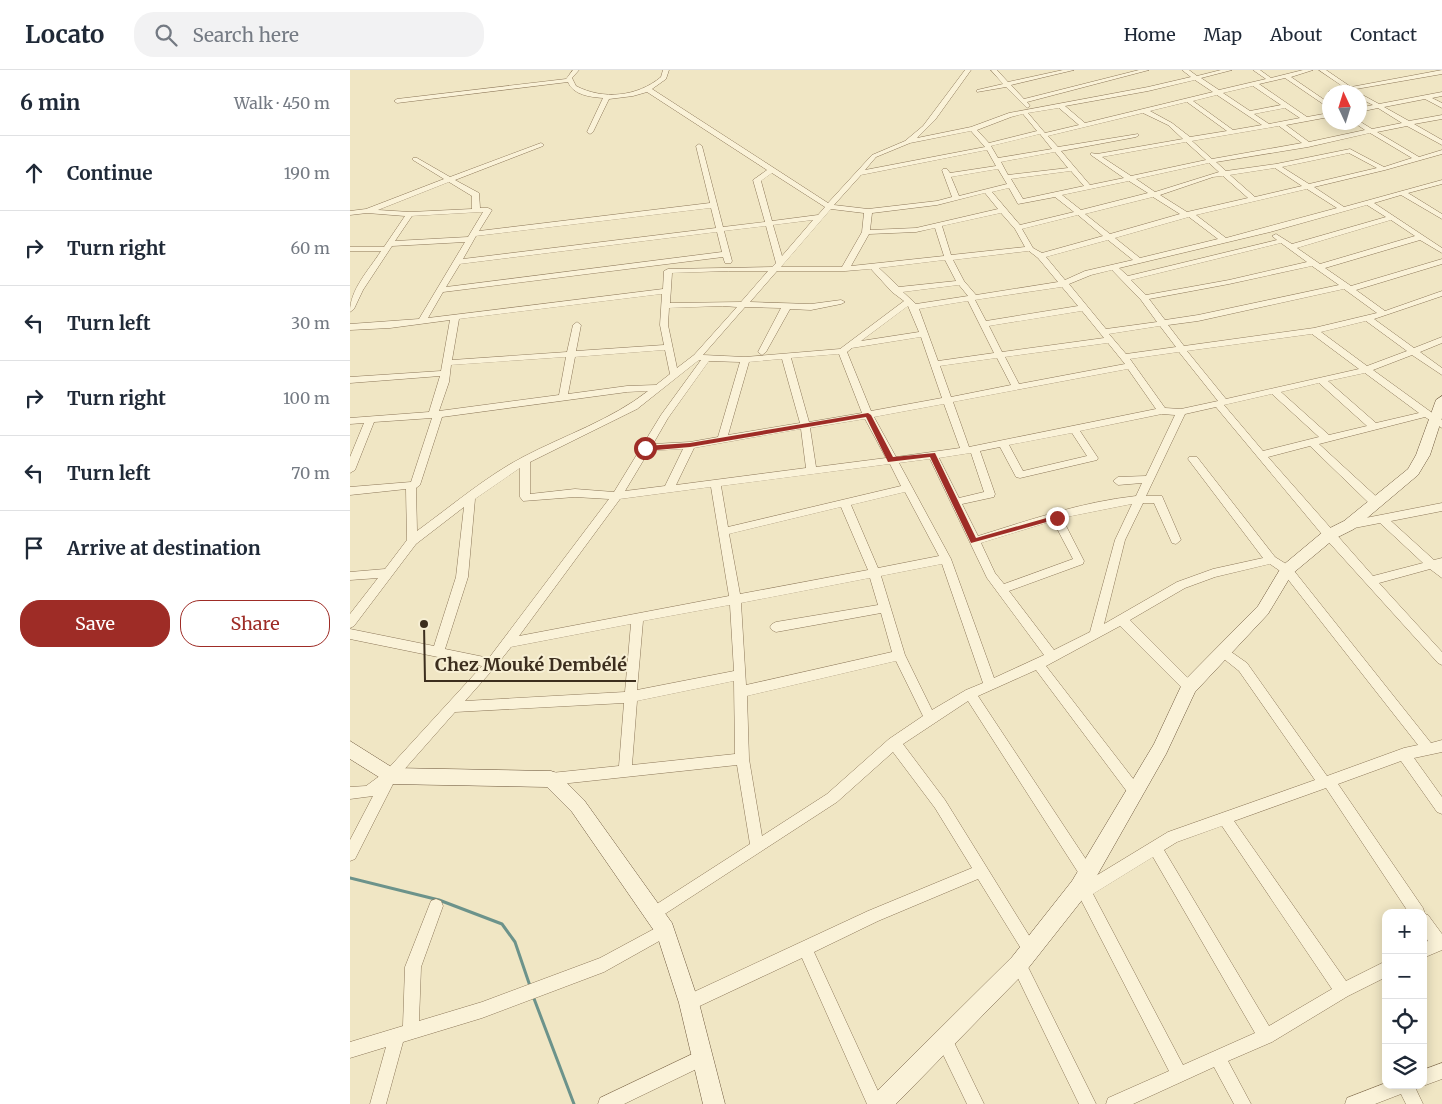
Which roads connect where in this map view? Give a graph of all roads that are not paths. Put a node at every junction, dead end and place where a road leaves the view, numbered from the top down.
1 (576, 70) edge
2 (666, 70) edge
3 (968, 70) edge
4 (994, 70) edge
5 (1071, 70) edge
6 (1146, 70) edge
7 (1185, 70) edge
8 (1229, 70) edge
9 (1256, 70) edge
10 (1274, 70) edge
11 (1310, 70) edge
12 (1338, 70) edge
13 (1422, 70) edge
14 (1323, 71) edge
15 (1442, 72) edge
16 (1430, 74) junction
17 (1284, 76) junction
18 (1197, 78) junction
19 (569, 80) junction
20 (1271, 80) junction
21 (1442, 81) edge
22 (1007, 84) junction
23 (1254, 84) junction
24 (1344, 85) edge
25 (1367, 88) edge
26 (646, 89) junction
27 (979, 90) dead end
28 (1219, 93) junction
29 (1322, 94) edge
30 (1442, 94) edge
31 (1120, 95) junction
32 (608, 96) junction
33 (1314, 96) junction
34 (1426, 97) junction
35 (1127, 100) dead end
36 (1188, 100) junction
37 (1367, 100) edge
38 (397, 101) dead end
39 (1022, 101) junction
40 (1322, 101) edge
41 (1061, 106) junction
42 (1287, 106) junction
43 (1376, 106) junction
44 (1442, 106) edge
45 (1367, 108) edge
46 (1143, 110) junction
47 (1028, 112) junction
48 (1249, 113) junction
49 (1322, 117) edge
50 (1442, 117) edge
51 (1307, 120) junction
52 (1407, 123) junction
53 (1281, 124) junction
54 (1083, 125) junction
55 (1268, 126) junction
56 (973, 129) junction
57 (1369, 130) junction
58 (590, 132) dead end
59 (1232, 132) junction
60 (1043, 133) junction
61 (1136, 135) dead end
62 (1188, 140) junction
63 (1334, 140) junction
64 (907, 142) junction
65 (1442, 143) edge
66 (541, 145) dead end
67 (1308, 145) junction
68 (699, 146) dead end
69 (1080, 146) junction
70 (988, 147) junction
71 (1058, 150) junction
72 (1350, 151) junction
73 (1442, 152) edge
74 (1096, 156) junction
75 (415, 159) dead end
76 (938, 159) junction
77 (1418, 159) junction
78 (1210, 162) junction
79 (998, 164) junction
80 (1276, 166) junction
81 (1074, 169) junction
82 (1383, 169) junction
83 (772, 170) junction
84 (861, 173) junction
85 (1223, 173) junction
86 (948, 175) junction
87 (1006, 177) junction
88 (1131, 179) junction
89 (450, 180) junction
90 (1442, 182) edge
91 (1011, 185) junction
92 (1307, 186) junction
93 (1089, 188) junction
94 (987, 191) junction
95 (1155, 194) junction
96 (1404, 194) junction
97 (1057, 195) junction
98 (956, 198) junction
99 (1252, 198) junction
100 (1369, 203) junction
101 (714, 205) junction
102 (829, 207) junction
103 (1442, 208) edge
104 (476, 210) junction
105 (1003, 210) junction
106 (1343, 210) junction
107 (367, 211) junction
108 (868, 211) junction
109 (1432, 211) junction
110 (350, 213) edge
111 (410, 214) junction
112 (1078, 214) junction
113 (1188, 214) junction
114 (821, 217) junction
115 (1442, 217) edge
116 (1391, 218) junction
117 (769, 223) junction
118 (938, 225) junction
119 (1018, 228) junction
120 (720, 229) junction
121 (1267, 230) junction
122 (866, 232) junction
123 (472, 237) junction
124 (1109, 238) junction
125 (1422, 238) junction
126 (1224, 240) junction
127 (1282, 240) junction
128 (388, 246) junction
129 (1291, 247) junction
130 (1030, 249) junction
131 (350, 250) edge
132 (1442, 251) edge
133 (726, 254) junction
134 (1041, 256) junction
135 (946, 258) junction
136 (1138, 260) junction
137 (1442, 261) edge
138 (457, 262) junction
139 (1316, 265) junction
140 (777, 266) junction
141 (873, 266) junction
142 (1114, 267) junction
143 (729, 269) junction
144 (845, 269) junction
145 (1127, 279) junction
146 (960, 283) junction
147 (1063, 284) junction
148 (1348, 288) junction
149 (354, 290) edge
150 (440, 290) junction
151 (895, 290) junction
152 (666, 291) junction
153 (1442, 294) edge
154 (972, 298) junction
155 (1144, 298) junction
156 (840, 302) dead end
157 (743, 305) junction
158 (911, 305) junction
159 (665, 306) junction
160 (787, 306) junction
161 (1083, 308) junction
162 (350, 309) edge
163 (1384, 314) junction
164 (455, 317) junction
165 (1368, 318) junction
166 (421, 322) junction
167 (1162, 323) junction
168 (983, 324) junction
169 (577, 325) dead end
170 (350, 328) edge
171 (1314, 331) junction
172 (1103, 332) junction
173 (924, 334) junction
174 (1110, 340) junction
175 (1442, 340) edge
176 (668, 347) junction
177 (846, 348) junction
178 (1182, 350) junction
179 (762, 352) dead end
180 (1415, 352) junction
181 (572, 353) junction
182 (786, 356) junction
183 (1000, 356) junction
184 (1124, 357) junction
185 (702, 358) junction
186 (744, 360) junction
187 (447, 362) junction
188 (935, 364) junction
189 (1130, 366) junction
190 (1365, 370) junction
191 (1442, 372) edge
192 (446, 373) junction
193 (674, 374) junction
194 (350, 380) edge
195 (1321, 380) junction
196 (1016, 387) junction
197 (657, 388) junction
198 (1274, 391) junction
199 (563, 397) junction
200 (947, 399) junction
201 (1442, 400) edge
202 (1221, 403) junction
203 (1162, 411) junction
204 (1181, 412) junction
205 (436, 415) junction
206 (868, 415) junction
207 (370, 419) junction
208 (1434, 420) edge
209 (350, 421) edge
210 (805, 425) junction
211 (1374, 427) junction
212 (1074, 429) junction
213 (722, 439) junction
214 (1327, 439) junction
215 (1311, 442) junction
216 (1002, 443) junction
217 (690, 445) junction
218 (645, 448) junction
219 (970, 450) junction
220 (933, 455) junction
221 (1260, 455) junction
222 (1193, 459) dead end
223 (526, 460) junction
224 (891, 460) junction
225 (350, 470) edge
226 (811, 470) junction
227 (1150, 479) junction
228 (1118, 481) dead end
229 (715, 484) junction
230 (410, 486) junction
231 (906, 488) junction
232 (669, 489) junction
233 (350, 491) edge
234 (617, 496) junction
235 (470, 497) junction
236 (1141, 499) junction
237 (955, 502) junction
238 (1376, 503) junction
239 (845, 504) junction
240 (1442, 508) edge
241 (1057, 518) junction
242 (1383, 519) junction
243 (1349, 524) junction
244 (723, 532) junction
245 (1328, 536) junction
246 (1176, 540) dead end
247 (412, 541) junction
248 (974, 541) junction
249 (946, 559) junction
250 (1272, 560) junction
251 (1442, 562) edge
252 (1430, 564) junction
253 (1287, 570) junction
254 (874, 572) junction
255 (389, 573) junction
256 (1442, 574) edge
257 (350, 576) edge
258 (1370, 581) junction
259 (1002, 589) junction
260 (735, 599) junction
261 (885, 608) junction
262 (637, 618) junction
263 (1121, 620) junction
264 (350, 623) edge
265 (776, 627) dead end
266 (350, 634) edge
267 (1095, 634) junction
268 (506, 643) junction
269 (438, 652) junction
270 (1223, 652) junction
271 (899, 655) junction
272 (1052, 657) junction
273 (1442, 660) edge
274 (492, 663) junction
275 (1038, 664) junction
276 (740, 675) junction
277 (990, 685) junction
278 (1189, 687) junction
279 (740, 692) junction
280 (970, 694) junction
281 (631, 697) junction
282 (452, 707) junction
283 (930, 718) junction
284 (894, 743) junction
285 (1435, 747) edge
286 (350, 749) edge
287 (1404, 754) junction
288 (742, 759) junction
289 (625, 771) junction
290 (390, 776) junction
291 (551, 779) junction
292 (1327, 782) junction
293 (350, 793) edge
294 (1136, 793) junction
295 (1442, 808) edge
296 (1225, 819) junction
297 (757, 847) junction
298 (1156, 848) junction
299 (350, 854) edge
300 (981, 870) junction
301 (1083, 885) junction
302 (436, 906) dead end
303 (1415, 909) edge
304 (654, 914) junction
305 (1427, 925) edge
306 (665, 930) junction
307 (1440, 943) edge
308 (805, 948) junction
309 (1427, 949) edge
310 (1030, 950) junction
311 (1019, 964) junction
312 (1382, 971) edge
313 (1343, 990) junction
314 (688, 1003) junction
315 (404, 1034) junction
316 (1266, 1036) junction
317 (944, 1040) junction
318 (350, 1050) edge
319 (703, 1057) junction
320 (1218, 1058) junction
321 (1442, 1071) edge
322 (1180, 1075) junction
323 (1427, 1077) edge
324 (1393, 1089) edge
325 (1406, 1089) edge
326 (378, 1104) edge
327 (606, 1104) edge
328 (714, 1104) edge
329 (878, 1104) edge
330 (976, 1104) edge
331 (1088, 1104) edge
332 (1114, 1104) edge
333 (1243, 1104) edge
334 (1354, 1104) edge
335 (1415, 1104) edge

1 - 19 street
2 - 26 street
3 - 64 street
4 - 22 street
5 - 22 street
6 - 39 street
7 - 18 street
8 - 18 street
9 - 20 street
10 - 17 street
11 - 17 street
12 - 14 street
13 - 16 street
14 - 24 street
15 - 16 street
16 - 21 street
16 - 25 street
17 - 20 street
17 - 33 street
18 - 28 street
18 - 31 street
19 - 32 street
19 - 38 street
20 - 23 street
22 - 27 street
22 - 39 street
23 - 28 street
23 - 42 street
26 - 32 street
26 - 83 street
28 - 36 street
28 - 48 street
29 - 33 street
30 - 34 street
31 - 35 street
31 - 41 street
32 - 58 street
33 - 40 street
34 - 43 street
34 - 44 street
36 - 46 street
36 - 59 street
37 - 43 street
39 - 47 street
41 - 47 street
41 - 54 street
42 - 48 street
42 - 51 street
43 - 45 street
43 - 52 street
46 - 54 street
46 - 62 street
47 - 56 street
47 - 60 street
48 - 55 street
49 - 51 street
50 - 52 street
51 - 53 street
52 - 57 street
52 - 65 street
53 - 55 street
53 - 67 street
54 - 60 street
55 - 59 street
56 - 64 street
56 - 70 street
57 - 63 street
57 - 77 street
59 - 62 street
60 - 70 street
60 - 71 street
61 - 69 street
62 - 74 street
62 - 78 street
63 - 67 street
63 - 72 street
64 - 84 street
66 - 89 street
67 - 78 street
68 - 101 street
69 - 71 street
69 - 74 street
70 - 76 street
70 - 79 street
71 - 79 street
71 - 81 street
72 - 80 street
72 - 82 street
73 - 77 street
74 - 88 street
75 - 89 street
76 - 84 street
76 - 86 street
77 - 82 street
78 - 85 street
78 - 88 street
79 - 86 street
79 - 87 street
80 - 85 street
80 - 92 street
81 - 87 street
81 - 93 street
82 - 92 street
83 - 102 street
83 - 117 street
84 - 102 street
85 - 95 street
85 - 99 street
86 - 98 street
87 - 91 street
88 - 93 street
88 - 95 street
89 - 104 street
89 - 107 street
90 - 96 street
91 - 94 street
91 - 97 street
92 - 99 street
92 - 106 street
93 - 97 street
94 - 98 street
94 - 105 street
95 - 112 street
95 - 113 street
96 - 100 street
96 - 109 street
97 - 112 street
98 - 108 street
99 - 113 street
100 - 106 street
100 - 116 street
101 - 120 street
101 - 123 street
102 - 108 street
102 - 114 street
103 - 109 street
104 - 111 street
104 - 123 street
105 - 118 street
105 - 119 street
106 - 121 street
107 - 110 street
107 - 111 street
108 - 122 street
109 - 115 street
111 - 128 street
112 - 119 street
112 - 124 street
113 - 124 street
113 - 126 street
114 - 117 street
114 - 140 street
116 - 125 street
116 - 129 street
117 - 120 street
117 - 140 street
118 - 122 street
118 - 135 street
119 - 130 street
120 - 133 street
120 - 138 street
121 - 126 street
121 - 127 street
122 - 144 street
123 - 128 street
123 - 138 street
124 - 134 street
124 - 136 street
125 - 132 street
125 - 139 street
126 - 136 street
127 - 129 street
127 - 145 street
128 - 131 street
128 - 149 street
129 - 139 street
130 - 134 street
130 - 135 street
133 - 143 street
133 - 150 street
134 - 147 street
135 - 141 street
135 - 146 street
136 - 142 street
137 - 148 street
138 - 150 street
139 - 148 street
139 - 155 street
140 - 143 street
140 - 144 street
140 - 157 street
141 - 144 street
141 - 151 street
142 - 145 street
142 - 147 street
143 - 152 street
145 - 155 street
146 - 151 street
146 - 154 street
147 - 154 street
147 - 161 street
148 - 163 street
148 - 167 street
149 - 162 street
150 - 166 street
151 - 158 street
152 - 159 street
152 - 164 street
153 - 163 street
154 - 158 street
154 - 168 street
155 - 167 street
156 - 160 street
157 - 159 street
157 - 160 street
157 - 185 street
158 - 173 street
158 - 177 street
159 - 176 street
160 - 179 street
161 - 168 street
161 - 172 street
163 - 165 street
164 - 166 street
164 - 187 street
165 - 171 street
165 - 180 street
166 - 170 street
167 - 172 street
167 - 178 street
168 - 183 street
169 - 181 street
171 - 178 street
171 - 190 street
172 - 174 street
173 - 177 street
173 - 188 street
174 - 183 street
174 - 184 street
175 - 180 street
176 - 181 street
176 - 193 street
177 - 182 street
177 - 206 street
178 - 184 street
178 - 202 street
180 - 190 street
180 - 191 street
181 - 187 street
181 - 199 street
182 - 186 street
182 - 210 street
183 - 188 street
183 - 196 street
184 - 189 street
185 - 186 street
185 - 193 street
185 - 218 street
186 - 213 street
187 - 192 street
188 - 200 street
189 - 196 street
189 - 203 street
190 - 195 street
190 - 208 street
192 - 194 street
192 - 205 street
193 - 197 street
195 - 198 street
195 - 211 street
196 - 200 street
197 - 199 street
197 - 223 street
198 - 202 street
198 - 214 street
199 - 205 street
200 - 206 street
200 - 219 street
201 - 208 street
202 - 204 street
202 - 221 street
203 - 204 street
203 - 212 street
204 - 227 street
205 - 207 street
205 - 230 street
206 - 210 street
206 - 224 street
207 - 209 street
207 - 225 street
208 - 211 street
208 - 238 street
210 - 213 street
210 - 226 street
211 - 214 street
212 - 216 street
212 - 216 street
213 - 217 street
214 - 215 street
215 - 221 street
215 - 238 street
216 - 219 street
217 - 218 street
217 - 232 street
218 - 234 street
219 - 220 street
219 - 237 street
220 - 224 street
220 - 237 street
221 - 245 street
222 - 250 street
223 - 234 street
223 - 235 street
224 - 226 street
224 - 231 street
226 - 229 street
227 - 228 street
227 - 236 street
229 - 232 street
229 - 244 street
230 - 233 street
230 - 247 street
231 - 239 street
231 - 249 street
232 - 234 street
234 - 268 street
235 - 247 street
235 - 269 street
236 - 241 street
236 - 246 street
236 - 267 street
237 - 248 street
238 - 243 street
239 - 244 street
239 - 254 street
240 - 242 street
241 - 248 street
241 - 259 street
242 - 243 street
242 - 252 street
243 - 245 street
244 - 260 street
245 - 253 street
245 - 258 street
247 - 255 street
248 - 259 street
249 - 254 street
249 - 277 street
250 - 253 street
250 - 263 street
251 - 252 street
252 - 256 street
252 - 258 street
253 - 270 street
253 - 285 street
254 - 260 street
254 - 261 street
255 - 257 street
255 - 264 street
258 - 273 street
259 - 272 street
260 - 262 street
260 - 276 street
261 - 265 street
261 - 271 street
262 - 268 street
262 - 281 street
263 - 267 street
263 - 278 street
266 - 269 street
267 - 272 street
268 - 274 street
269 - 274 street
270 - 278 street
270 - 292 street
271 - 279 street
271 - 283 street
272 - 275 street
274 - 282 street
275 - 277 street
275 - 294 street
276 - 279 street
276 - 281 street
277 - 280 street
278 - 294 street
279 - 288 street
280 - 283 street
280 - 301 street
281 - 282 street
281 - 289 street
282 - 290 street
283 - 284 street
284 - 297 street
284 - 300 street
285 - 287 street
286 - 290 street
287 - 292 street
287 - 295 street
288 - 289 street
288 - 297 street
289 - 291 street
290 - 291 street
290 - 293 street
290 - 299 street
291 - 304 street
292 - 296 street
292 - 303 street
294 - 301 street
296 - 298 street
296 - 313 street
297 - 304 street
298 - 301 street
298 - 316 street
300 - 308 street
300 - 310 street
301 - 310 street
301 - 322 street
302 - 315 street
304 - 306 street
305 - 307 street
306 - 314 street
306 - 315 street
307 - 309 street
308 - 314 street
308 - 329 street
310 - 311 street
311 - 317 street
311 - 331 street
312 - 313 street
313 - 316 street
314 - 319 street
315 - 318 street
315 - 326 street
316 - 320 street
317 - 329 street
317 - 330 street
319 - 327 street
319 - 328 street
320 - 322 street
320 - 333 street
321 - 323 street
322 - 332 street
324 - 334 street
325 - 335 street

